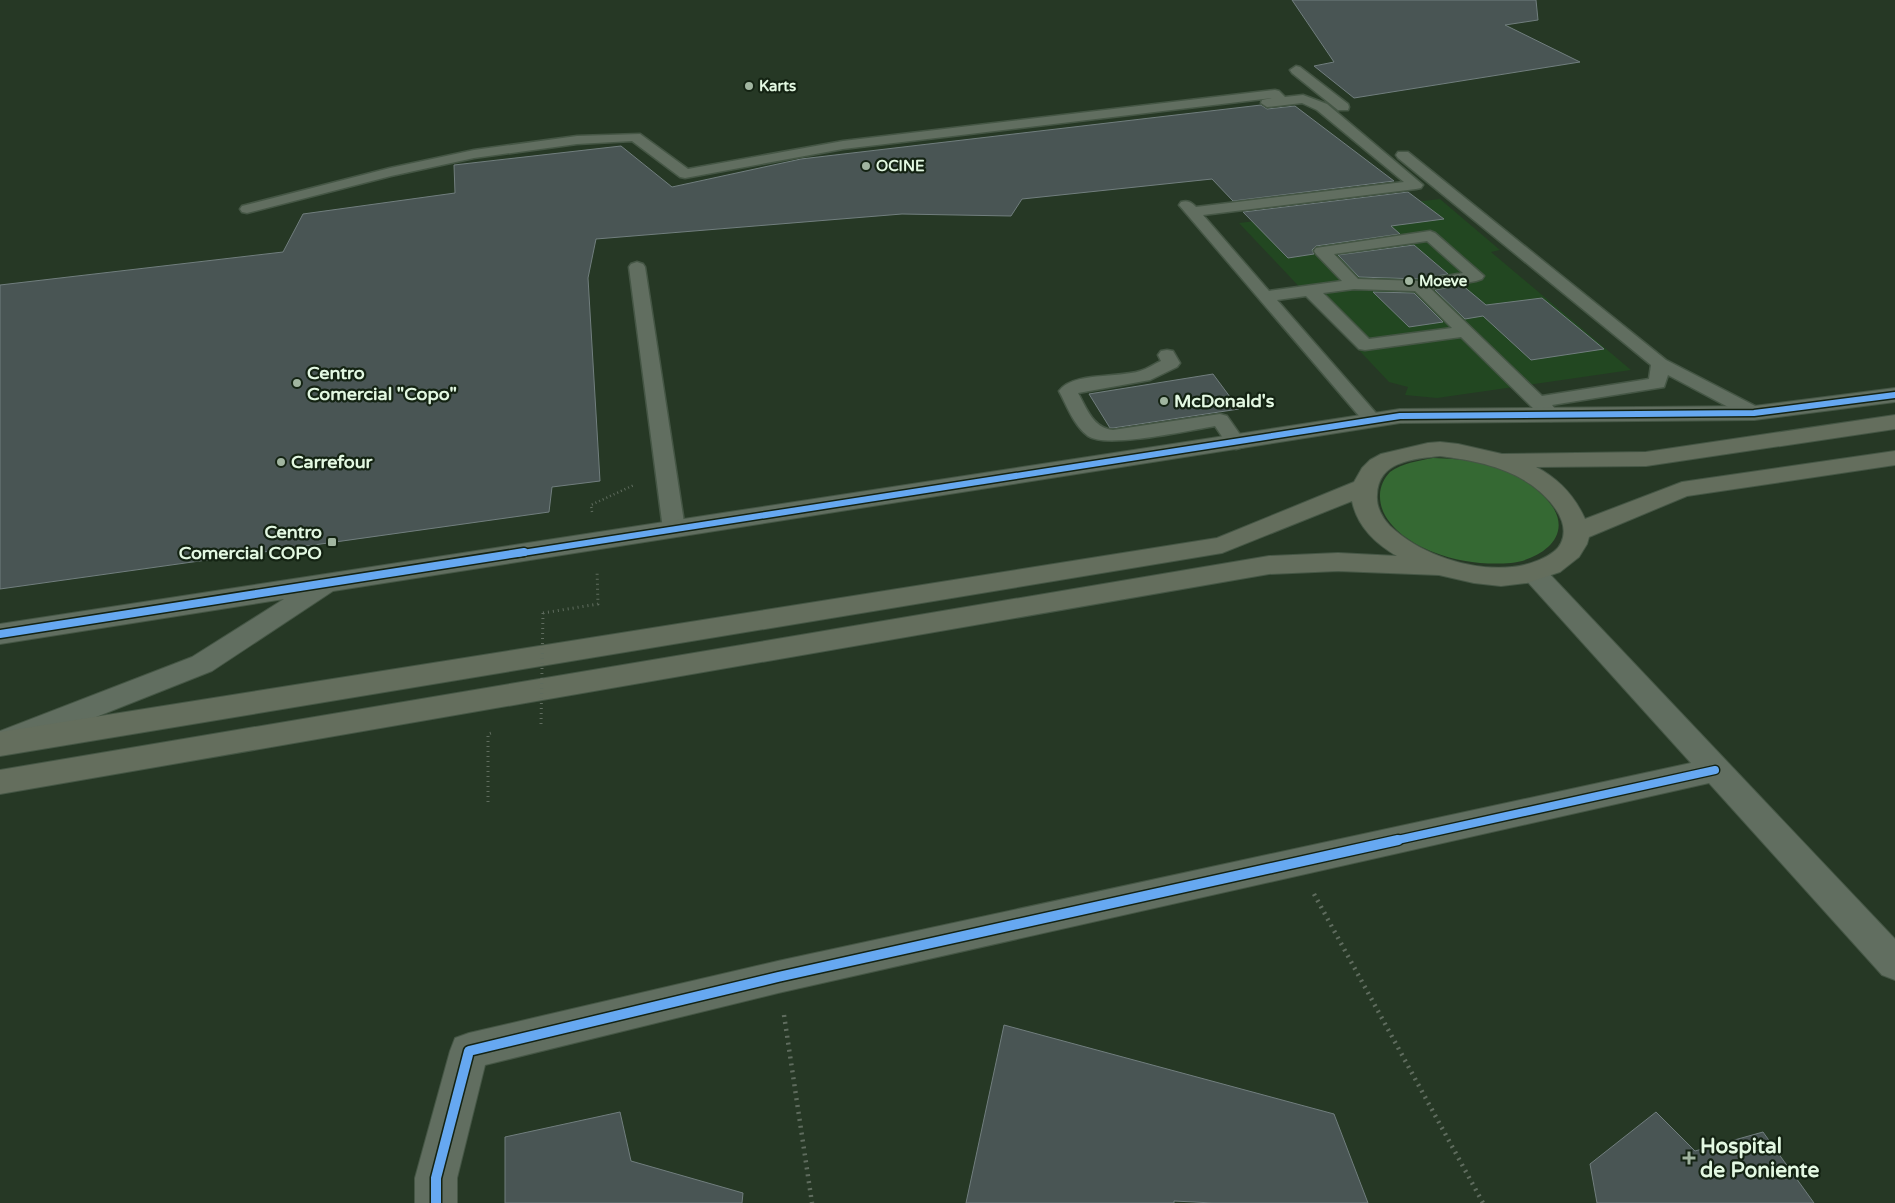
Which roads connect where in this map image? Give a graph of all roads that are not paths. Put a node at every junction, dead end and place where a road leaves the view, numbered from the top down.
1 (1296, 70) dead end
2 (1280, 99) dead end
3 (1071, 119) junction
4 (247, 209) dead end
5 (637, 267) dead end
6 (1354, 284) junction
7 (1419, 286) junction
8 (1310, 290) junction
9 (1267, 296) junction
10 (1465, 331) junction
11 (1166, 355) dead end
12 (1660, 364) junction
13 (1895, 395) edge
14 (1544, 408) junction
15 (1754, 413) junction
16 (1373, 420) junction
17 (1895, 422) edge
18 (1236, 443) junction
19 (1895, 458) edge
20 (1500, 460) junction
21 (1363, 487) junction
22 (674, 529) junction
23 (1577, 532) junction
24 (1439, 566) junction
25 (1534, 573) junction
26 (330, 582) junction
27 (0, 634) edge
28 (0, 743) edge
29 (1715, 770) junction
30 (0, 782) edge
31 (1895, 964) edge
32 (436, 1203) edge

1 - 12 lane
2 - 3 lane
3 - 4 lane
3 - 9 lane
5 - 22 lane
6 - 7 lane
6 - 7 lane
6 - 8 lane
7 - 10 lane
8 - 9 lane
8 - 10 lane
9 - 16 lane
10 - 14 lane
11 - 18 lane
12 - 14 lane
12 - 15 lane
13 - 15 street
14 - 15 street
14 - 16 street
16 - 18 street
17 - 20 main road
18 - 22 street
19 - 23 main road
20 - 21 main road
20 - 23 main road
21 - 24 main road
21 - 28 main road
22 - 26 street
23 - 25 main road
24 - 25 main road
24 - 30 main road
25 - 29 street
26 - 27 street
26 - 28 street
29 - 31 street
29 - 32 street

